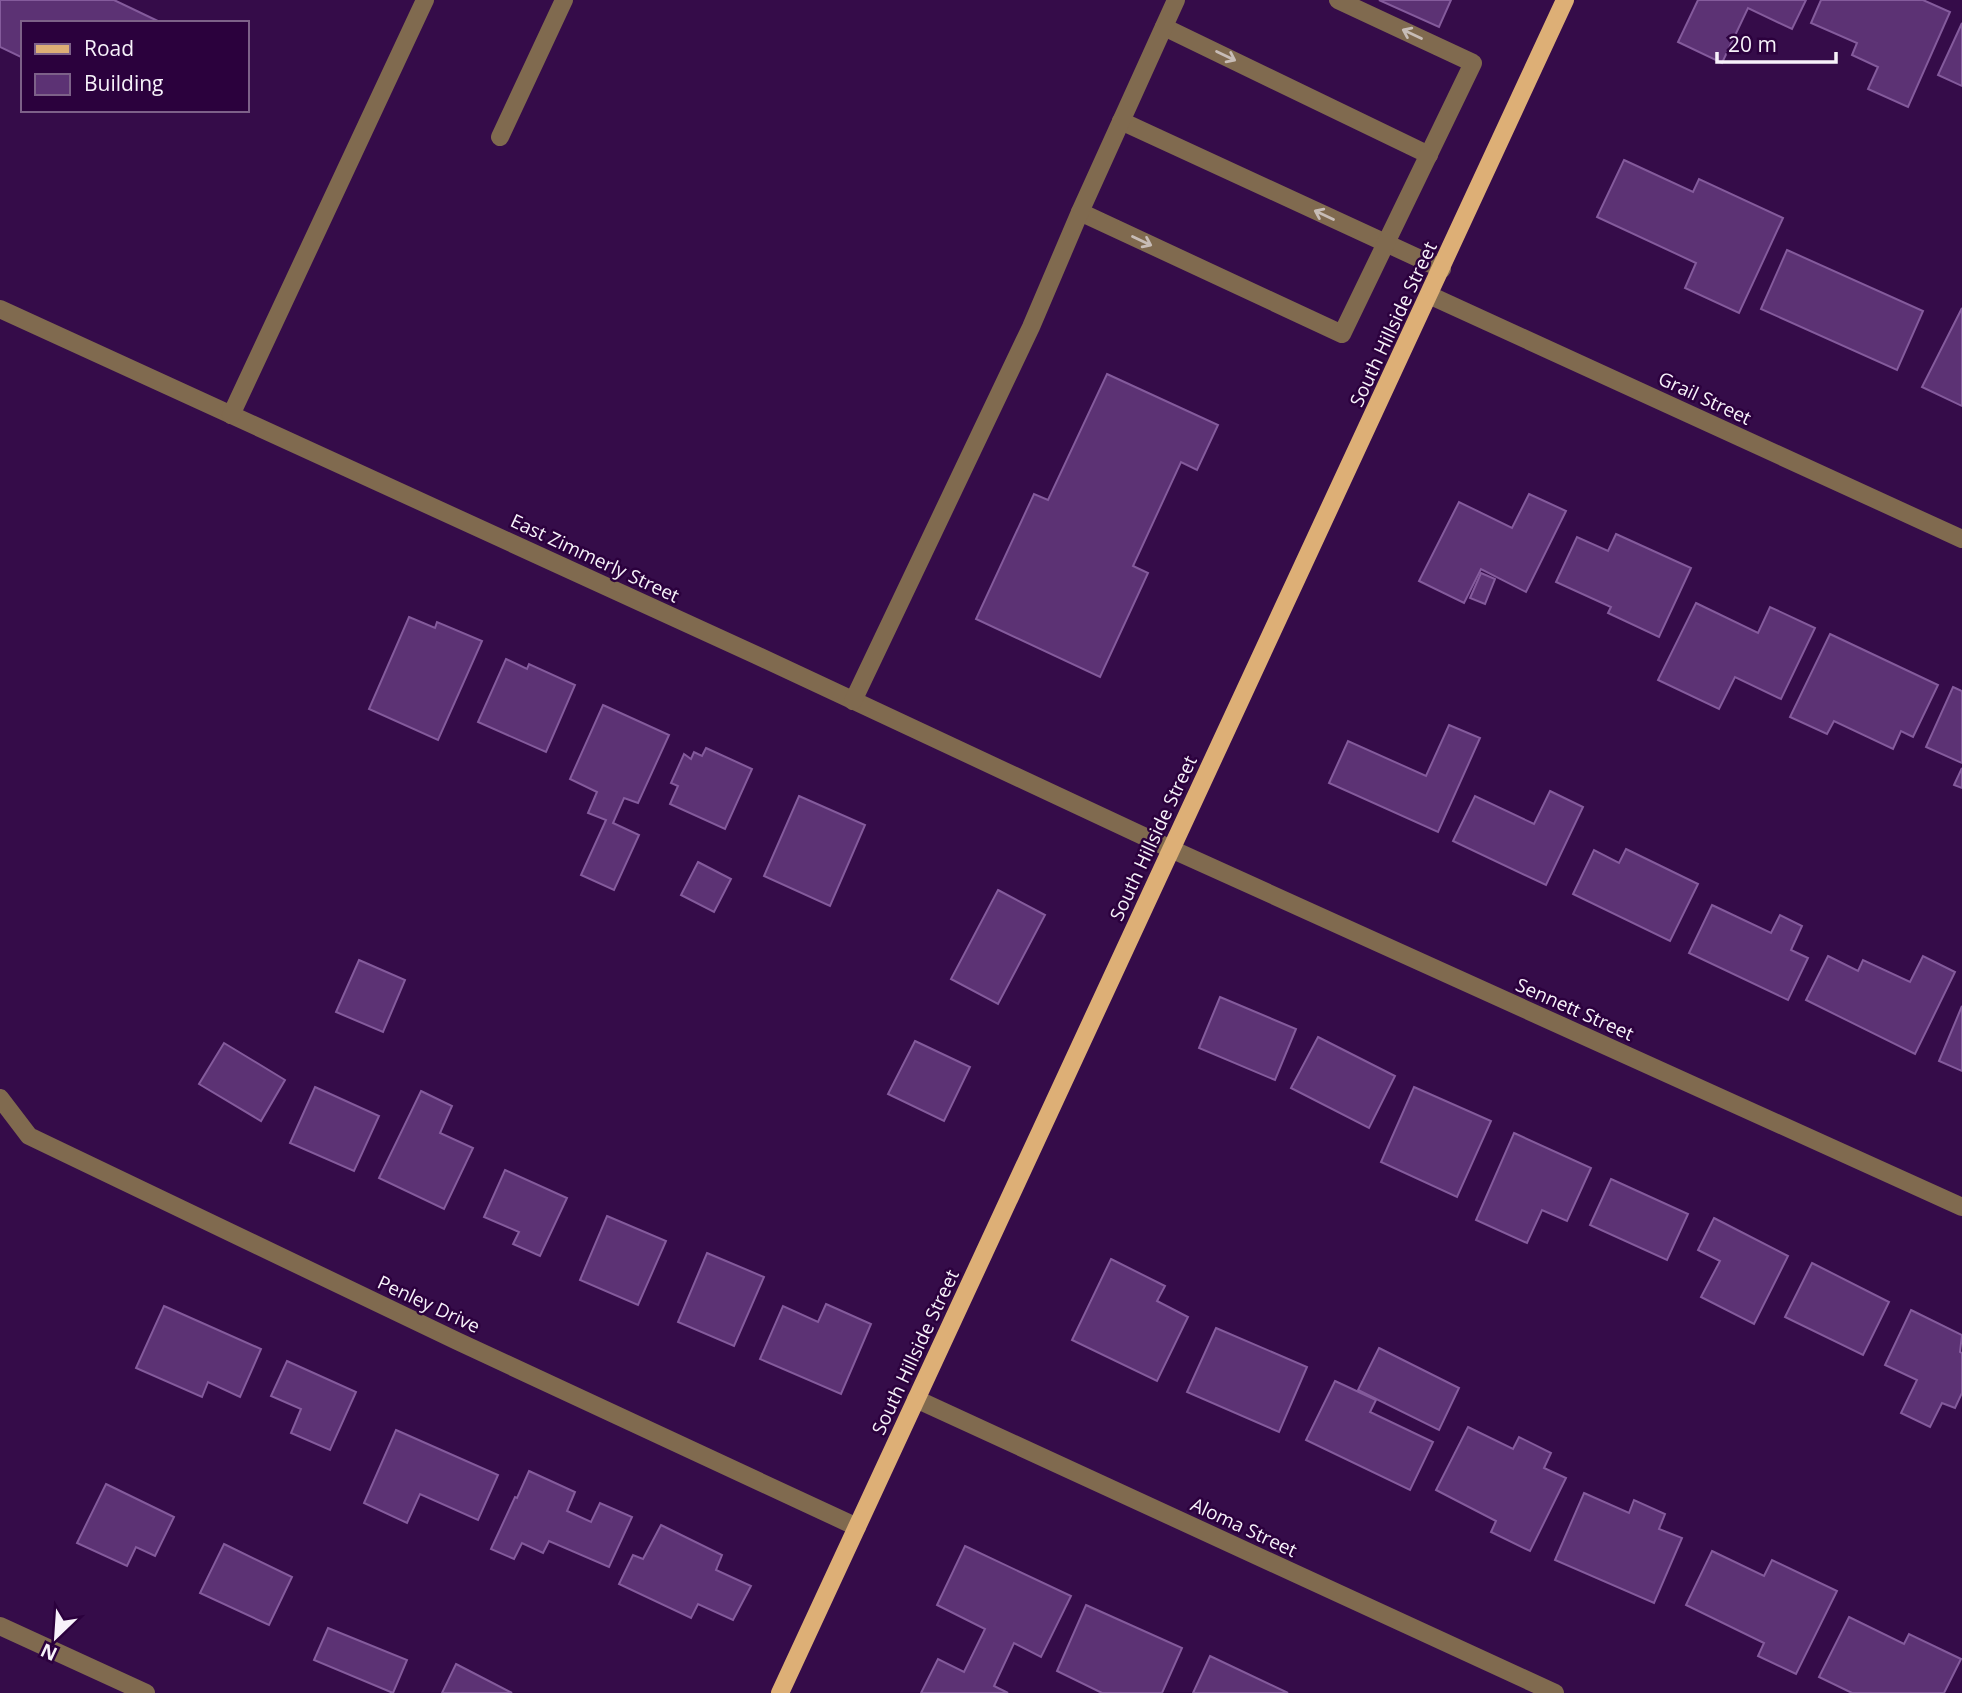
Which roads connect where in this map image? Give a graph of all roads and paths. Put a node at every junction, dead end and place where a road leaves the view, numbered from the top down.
1 (425, 0) edge
2 (564, 0) edge
3 (1176, 0) edge
4 (1338, 0) edge
5 (1565, 0) edge
6 (1164, 27) junction
7 (1121, 121) junction
8 (500, 137) dead end
9 (1429, 155) junction
10 (1080, 212) junction
11 (1386, 244) junction
12 (1442, 269) junction
13 (1429, 295) junction
14 (0, 309) edge
15 (231, 415) junction
16 (1962, 539) edge
17 (853, 701) junction
18 (1171, 849) junction
19 (0, 1098) edge
20 (1962, 1207) edge
21 (916, 1399) junction
22 (857, 1527) junction
23 (0, 1626) edge
24 (122, 1688) edge
25 (146, 1693) edge
26 (780, 1693) edge
27 (1555, 1693) edge

1 - 15 street
2 - 8 street
3 - 6 street
9 -> 4 street
5 - 12 main road, South Hillside Street
6 - 7 street
6 -> 9 street
7 - 10 street
11 -> 7 street
9 - 11 street
10 -> 11 street
10 - 17 street
11 - 12 street
12 - 13 main road, South Hillside Street
13 - 16 street, Grail Street
13 - 18 main road, South Hillside Street
14 - 15 street, East Zimmerly Street
15 - 17 street, East Zimmerly Street
17 - 18 street, East Zimmerly Street
18 - 20 street, Sennett Street
18 - 21 main road, South Hillside Street
19 - 22 street, Penley Drive
21 - 22 main road, South Hillside Street
21 - 27 street, Aloma Street
22 - 26 main road, South Hillside Street
23 - 24 street
24 - 25 street

